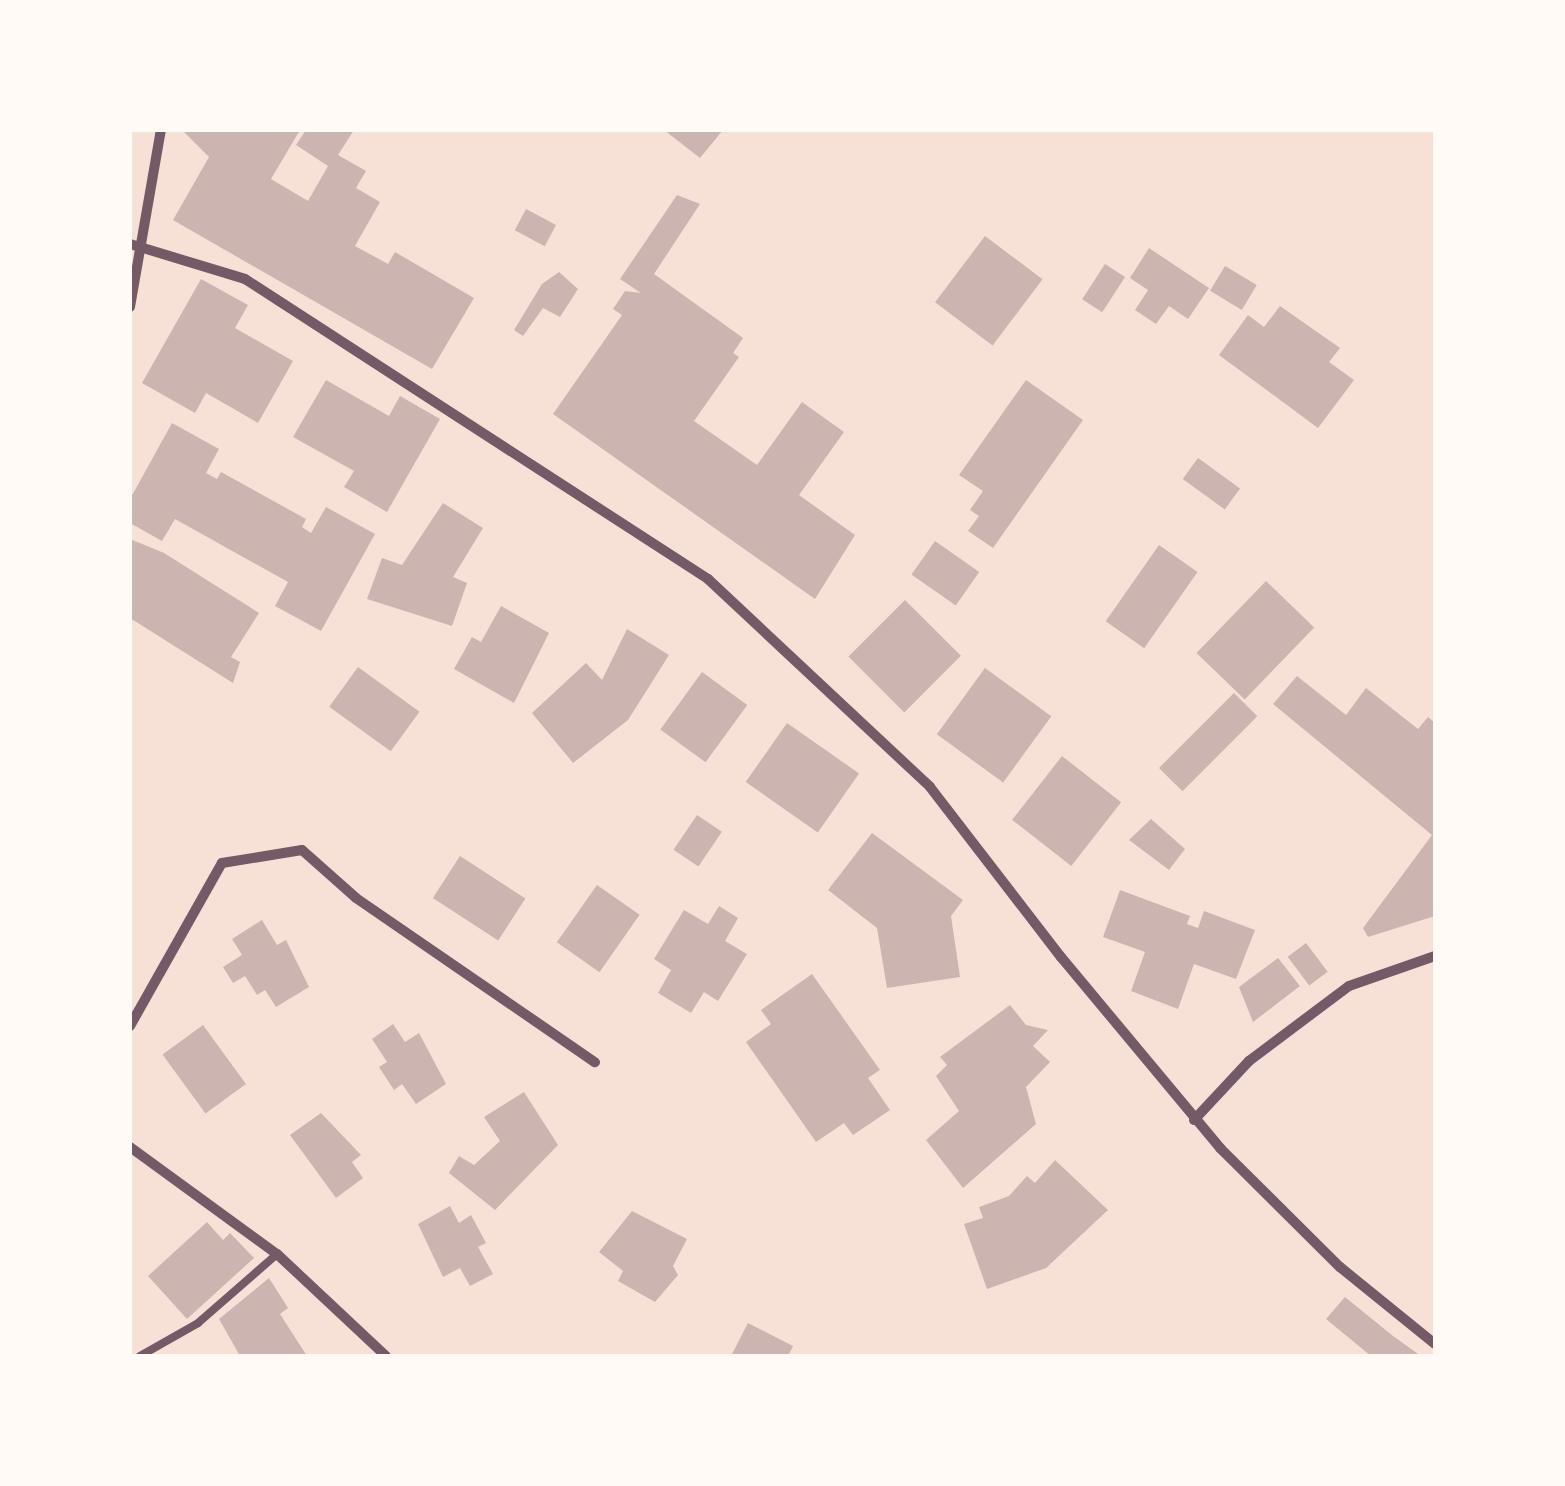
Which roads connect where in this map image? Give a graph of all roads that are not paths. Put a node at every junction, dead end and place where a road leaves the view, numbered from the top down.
1 (162, 130) edge
2 (135, 244) edge
3 (130, 307) edge
4 (1435, 956) edge
5 (130, 1026) edge
6 (594, 1062) dead end
7 (1194, 1120) junction
8 (130, 1147) edge
9 (277, 1254) junction
10 (1435, 1344) edge
11 (140, 1356) edge
12 (386, 1356) edge

1 - 2 street
2 - 3 street
2 - 7 street
4 - 7 street
5 - 6 street
7 - 10 street
8 - 9 street
9 - 11 lane
9 - 12 street

